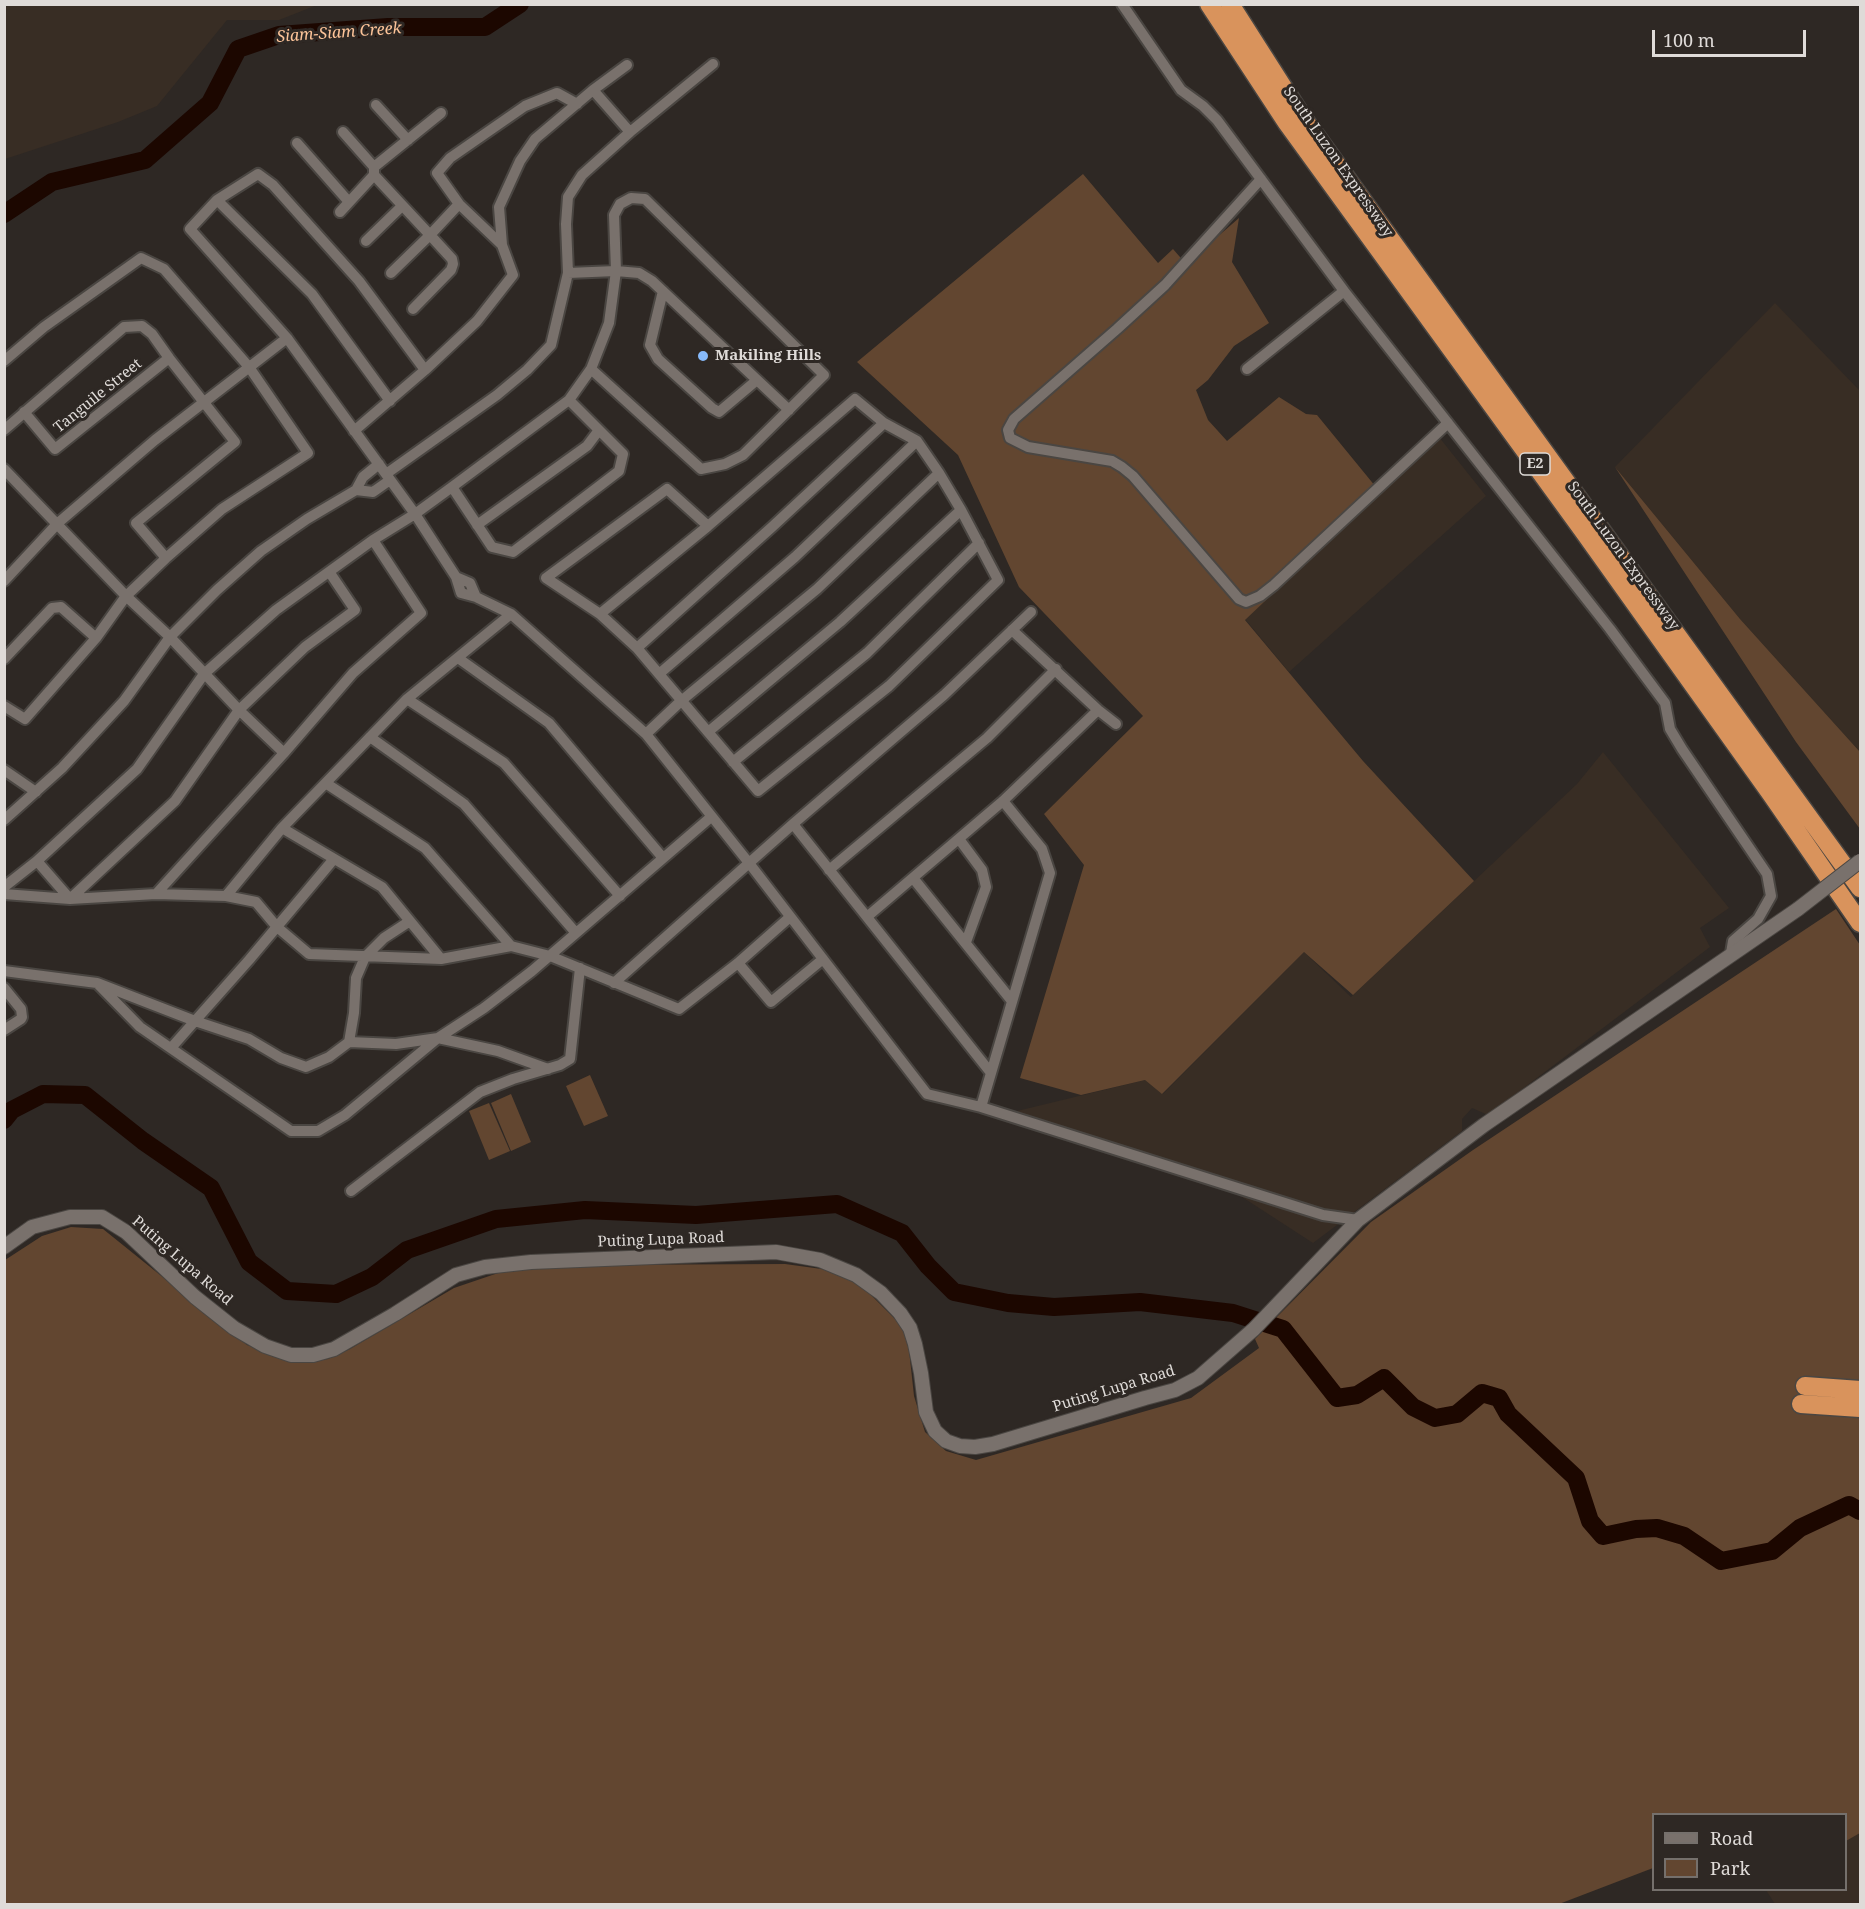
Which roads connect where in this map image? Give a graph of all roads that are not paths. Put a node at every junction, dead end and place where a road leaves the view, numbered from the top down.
1 (1122, 4) edge
2 (1209, 4) edge
3 (1230, 4) edge
4 (713, 64) dead end
5 (627, 65) dead end
6 (593, 90) junction
7 (577, 104) junction
8 (376, 105) dead end
9 (441, 113) dead end
10 (343, 132) dead end
11 (630, 132) junction
12 (408, 140) junction
13 (297, 143) dead end
14 (374, 171) junction
15 (1261, 179) junction
16 (216, 200) junction
17 (349, 202) junction
18 (459, 204) junction
19 (402, 206) junction
20 (340, 212) dead end
21 (430, 235) junction
22 (366, 241) dead end
23 (502, 245) junction
24 (616, 271) junction
25 (391, 273) dead end
26 (568, 273) junction
27 (663, 291) junction
28 (1344, 291) junction
29 (413, 309) dead end
30 (287, 338) junction
31 (169, 358) junction
32 (4, 361) edge
33 (249, 367) junction
34 (591, 369) junction
35 (1247, 369) dead end
36 (425, 370) junction
37 (757, 380) junction
38 (569, 400) junction
39 (390, 401) junction
40 (205, 402) junction
41 (789, 410) junction
42 (24, 412) junction
43 (884, 423) junction
44 (1448, 423) junction
45 (4, 430) edge
46 (599, 430) junction
47 (354, 431) junction
48 (917, 441) junction
49 (379, 464) junction
50 (4, 469) edge
51 (939, 473) junction
52 (388, 477) junction
53 (452, 488) junction
54 (356, 490) junction
55 (961, 510) junction
56 (415, 514) junction
57 (58, 523) junction
58 (477, 525) junction
59 (708, 526) junction
60 (373, 540) junction
61 (979, 543) junction
62 (166, 558) junction
63 (330, 573) junction
64 (4, 581) edge
65 (126, 596) junction
66 (1031, 612) dead end
67 (511, 614) junction
68 (600, 614) junction
69 (1012, 630) junction
70 (170, 637) junction
71 (96, 638) junction
72 (637, 648) junction
73 (458, 658) junction
74 (4, 659) edge
75 (1056, 669) junction
76 (204, 674) junction
77 (659, 674) junction
78 (407, 699) junction
79 (681, 701) junction
80 (4, 706) edge
81 (239, 710) junction
82 (1098, 710) junction
83 (1116, 724) dead end
84 (708, 732) junction
85 (646, 734) junction
86 (370, 737) junction
87 (284, 753) junction
88 (733, 762) junction
89 (4, 770) edge
90 (327, 784) junction
91 (36, 792) junction
92 (1003, 801) junction
93 (711, 817) junction
94 (4, 820) edge
95 (793, 824) junction
96 (282, 828) junction
97 (959, 838) junction
98 (663, 858) junction
99 (333, 860) junction
100 (37, 861) junction
101 (1860, 861) edge
102 (749, 863) junction
103 (830, 870) junction
104 (913, 878) junction
105 (4, 887) edge
106 (1860, 888) edge
107 (4, 894) edge
108 (156, 894) junction
109 (226, 896) junction
110 (620, 896) junction
111 (70, 899) junction
112 (867, 916) junction
113 (790, 917) junction
114 (410, 921) junction
115 (1860, 923) edge
116 (277, 927) junction
117 (576, 933) junction
118 (966, 942) junction
119 (511, 946) junction
120 (1731, 953) junction
121 (550, 956) junction
122 (365, 957) junction
123 (441, 958) junction
124 (823, 959) junction
125 (738, 963) junction
126 (580, 969) junction
127 (4, 971) edge
128 (97, 983) junction
129 (614, 983) junction
130 (4, 988) edge
131 (1012, 1001) junction
132 (195, 1021) junction
133 (4, 1030) edge
134 (438, 1038) junction
135 (349, 1042) junction
136 (171, 1048) junction
137 (548, 1069) junction
138 (991, 1073) junction
139 (981, 1107) junction
140 (351, 1191) dead end
141 (1358, 1220) junction
142 (4, 1247) edge
143 (1804, 1386) dead end
144 (1860, 1390) edge
145 (1801, 1404) dead end
146 (1860, 1408) edge

1 - 15 street
2 - 115 highway, South Luzon Expressway / E2
3 - 106 highway, South Luzon Expressway / E2
4 - 11 street
5 - 6 street
6 - 7 street
6 - 11 street
7 - 18 street
7 - 23 street
8 - 12 street
9 - 12 street
10 - 14 street
11 - 26 street
12 - 14 street
13 - 17 street
14 - 17 street
14 - 19 street
15 - 28 street
15 - 44 street
16 - 30 street
16 - 36 street
16 - 39 street
17 - 20 street
18 - 21 street
18 - 23 street
19 - 21 street
19 - 22 street
21 - 25 street
21 - 29 street
23 - 36 street
24 - 26 street
24 - 27 street
24 - 34 street
24 - 41 street
26 - 52 street
27 - 37 street
27 - 37 street
28 - 35 street
28 - 44 street
30 - 33 street
30 - 47 street
31 - 40 street
31 - 42 street
31 - 42 street, Tanguile Street
32 - 33 street
33 - 40 street
33 - 62 street
34 - 38 street
34 - 41 street
36 - 39 street
37 - 41 street
38 - 46 street
38 - 53 street
39 - 47 street
40 - 57 street
40 - 62 street
42 - 45 street
43 - 48 street
43 - 59 street
43 - 72 street
44 - 120 street
46 - 58 street
46 - 58 street
47 - 49 street
48 - 51 street
48 - 77 street
49 - 52 street
49 - 54 street
50 - 57 street
51 - 55 street
51 - 79 street
52 - 54 street
52 - 56 street
53 - 56 street
53 - 58 street
54 - 70 street
55 - 61 street
55 - 84 street
56 - 60 street
56 - 67 street
57 - 64 street
57 - 65 street
59 - 68 street
59 - 68 street
60 - 63 street
60 - 87 street
61 - 88 street
61 - 88 street
62 - 65 street
63 - 76 street
63 - 81 street
65 - 70 street
65 - 71 street
66 - 69 street
67 - 73 street
67 - 85 street
68 - 72 street
69 - 75 street
69 - 95 street
70 - 76 street
70 - 91 street
71 - 74 street
71 - 80 street
72 - 77 street
73 - 78 street
73 - 98 street
75 - 82 street
75 - 103 street
76 - 81 street
76 - 100 street
77 - 79 street
78 - 86 street
78 - 110 street
79 - 84 street
79 - 85 street
81 - 87 street
81 - 111 street
82 - 83 street
82 - 92 street
84 - 88 street
85 - 93 street
86 - 90 street
86 - 117 street
87 - 108 street
89 - 91 street
90 - 96 street
90 - 119 street
91 - 94 street
92 - 97 street
92 - 131 street
93 - 98 street
93 - 102 street
95 - 102 street
95 - 103 street
96 - 99 street
96 - 109 street
97 - 104 street
97 - 118 street
98 - 110 street
99 - 114 street
99 - 116 street
100 - 105 street
100 - 111 street
101 - 120 street, Puting Lupa Road, bridge
102 - 113 street
102 - 129 street
103 - 112 street
104 - 112 street
104 - 118 street
107 - 111 street
108 - 109 street
108 - 111 street
109 - 116 street
110 - 117 street
112 - 138 street
113 - 124 street
113 - 125 street
114 - 122 street
114 - 123 street
116 - 122 street
116 - 132 street
117 - 121 street
118 - 131 street
119 - 121 street
119 - 123 street
120 - 141 street, Puting Lupa Road
121 - 126 street
121 - 134 street
122 - 123 street
122 - 135 street
124 - 125 street
124 - 139 street
125 - 129 street
126 - 129 street
126 - 137 street
127 - 128 street
128 - 132 street
128 - 136 street
130 - 133 street
131 - 138 street
132 - 135 street
132 - 136 street
134 - 135 street
134 - 136 street
134 - 137 street
137 - 140 street
138 - 139 street
139 - 141 street
141 - 142 street, Puting Lupa Road
143 - 144 highway
145 - 146 highway

